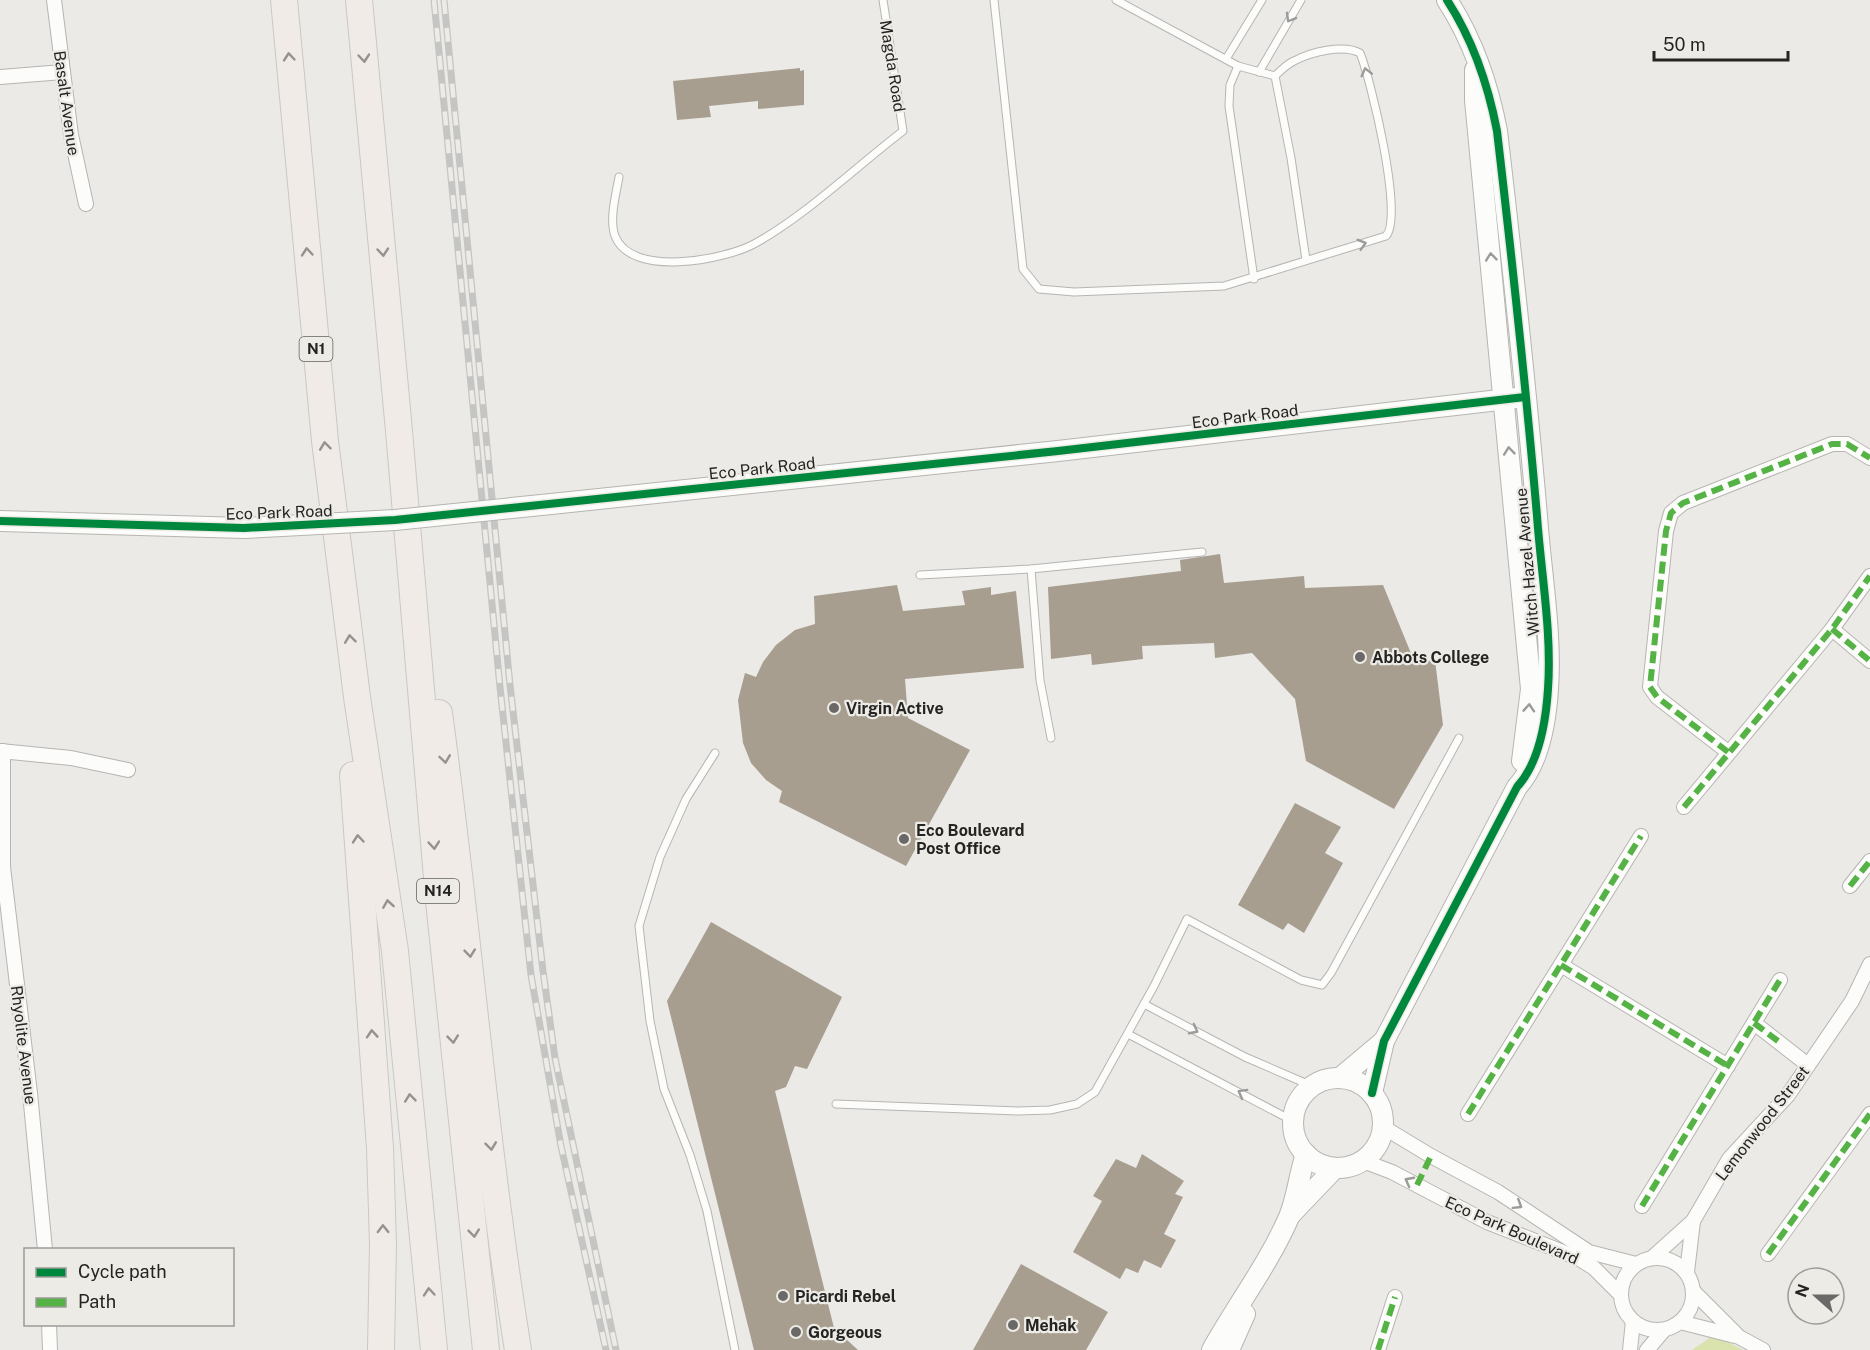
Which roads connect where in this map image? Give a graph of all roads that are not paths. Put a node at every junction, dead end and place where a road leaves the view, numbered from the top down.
1 (54, 0) edge
2 (284, 0) edge
3 (359, 0) edge
4 (883, 0) edge
5 (994, 0) edge
6 (1262, 0) edge
7 (1301, 0) edge
8 (1447, 0) edge
9 (1120, 1) edge
10 (1475, 57) junction
11 (1226, 59) junction
12 (1238, 66) junction
13 (63, 72) junction
14 (1259, 72) junction
15 (1275, 76) junction
16 (0, 77) edge
17 (619, 177) dead end
18 (86, 204) dead end
19 (1306, 260) junction
20 (1254, 279) junction
21 (1525, 398) junction
22 (1504, 400) junction
23 (399, 431) junction
24 (1870, 458) edge
25 (0, 521) edge
26 (1202, 552) dead end
27 (1031, 569) junction
28 (920, 575) dead end
29 (1870, 576) edge
30 (1832, 629) junction
31 (1870, 661) edge
32 (357, 697) junction
33 (1051, 738) dead end
34 (1460, 738) dead end
35 (1, 751) edge
36 (1728, 752) junction
37 (715, 753) dead end
38 (128, 770) dead end
39 (1517, 787) junction
40 (1684, 807) dead end
41 (1641, 836) dead end
42 (1870, 861) edge
43 (1850, 886) dead end
44 (1870, 964) edge
45 (1561, 965) junction
46 (1780, 980) dead end
47 (1144, 1004) junction
48 (1754, 1023) junction
49 (1128, 1034) junction
50 (1384, 1041) junction
51 (1808, 1065) junction
52 (1728, 1066) junction
53 (1340, 1078) junction
54 (1312, 1086) junction
55 (1372, 1093) junction
56 (836, 1104) dead end
57 (1468, 1114) dead end
58 (1870, 1114) edge
59 (1293, 1121) junction
60 (1383, 1127) junction
61 (1306, 1154) junction
62 (1363, 1161) junction
63 (1335, 1168) junction
64 (1642, 1206) dead end
65 (1289, 1216) junction
66 (1693, 1221) junction
67 (45, 1248) edge
68 (1768, 1254) dead end
69 (1653, 1257) junction
70 (1635, 1264) junction
71 (1687, 1272) junction
72 (1252, 1288) junction
73 (1694, 1292) junction
74 (1621, 1296) junction
75 (1395, 1297) dead end
76 (1633, 1321) junction
77 (1680, 1322) junction
78 (49, 1326) edge
79 (1664, 1330) junction
80 (1739, 1337) junction
81 (50, 1350) edge
82 (381, 1350) edge
83 (434, 1350) edge
84 (486, 1350) edge
85 (518, 1350) edge
86 (735, 1350) edge
87 (1212, 1350) edge
88 (1229, 1350) edge
89 (1378, 1350) edge
90 (1630, 1350) edge
91 (1647, 1350) edge
92 (1763, 1350) edge

1 - 13 street, Basalt Avenue
32 -> 2 highway, N1
3 -> 23 highway
4 - 17 lane, Magda Road
5 - 20 lane
6 - 11 lane
7 -> 14 lane
8 - 10 street, Witch Hazel Avenue
9 - 11 lane
10 - 21 street, Witch Hazel Avenue
22 -> 10 street, Witch Hazel Avenue
11 - 12 lane
12 - 14 lane
12 - 20 lane
13 - 16 street
13 - 18 street, Basalt Avenue
14 - 15 lane
15 - 19 lane
19 -> 15 lane
19 - 20 lane
21 - 22 street, Eco Park Road
21 - 39 street, Witch Hazel Avenue
22 - 25 street, Eco Park Road, bridge
39 -> 22 street, Witch Hazel Avenue
23 -> 84 highway, N14
23 -> 85 highway
24 - 36 street
26 - 27 lane
27 - 28 lane
27 - 33 lane
29 - 30 street
30 - 31 street
30 - 36 street
82 -> 32 highway
83 -> 32 highway
34 - 47 lane
35 - 38 street, Rhyolite Avenue
35 - 67 street, Rhyolite Avenue
36 - 40 street
37 - 86 lane
39 - 50 street, Witch Hazel Avenue
41 - 45 street
42 - 43 street
44 - 51 street, Lemonwood Street
45 - 52 street
45 - 57 street
46 - 48 street
47 - 49 lane
47 -> 54 lane
48 - 51 street
48 - 52 street
49 - 56 lane
59 -> 49 lane
50 - 53 street, Witch Hazel Avenue
50 - 55 street, Witch Hazel Avenue
51 - 66 street, Lemonwood Street
52 - 64 street
53 - 54 street
53 - 55 street
54 - 59 street
55 - 60 street
58 - 68 street
59 - 61 street
60 - 62 street
60 -> 70 street, Eco Park Boulevard
61 - 63 street
61 - 65 street
62 - 63 street
74 -> 62 street, Eco Park Boulevard
63 - 65 street
65 - 72 street
66 - 69 street, Lemonwood Street
66 - 71 street, Lemonwood Street
69 - 70 street
69 - 71 street
70 - 74 street
71 - 73 street
72 - 87 street
72 - 88 street
73 - 77 street
73 - 80 street
74 - 76 street
75 - 89 street
76 - 79 street
76 - 90 street
77 - 79 street
77 - 80 street
78 - 81 street
79 - 91 street
80 - 92 street

